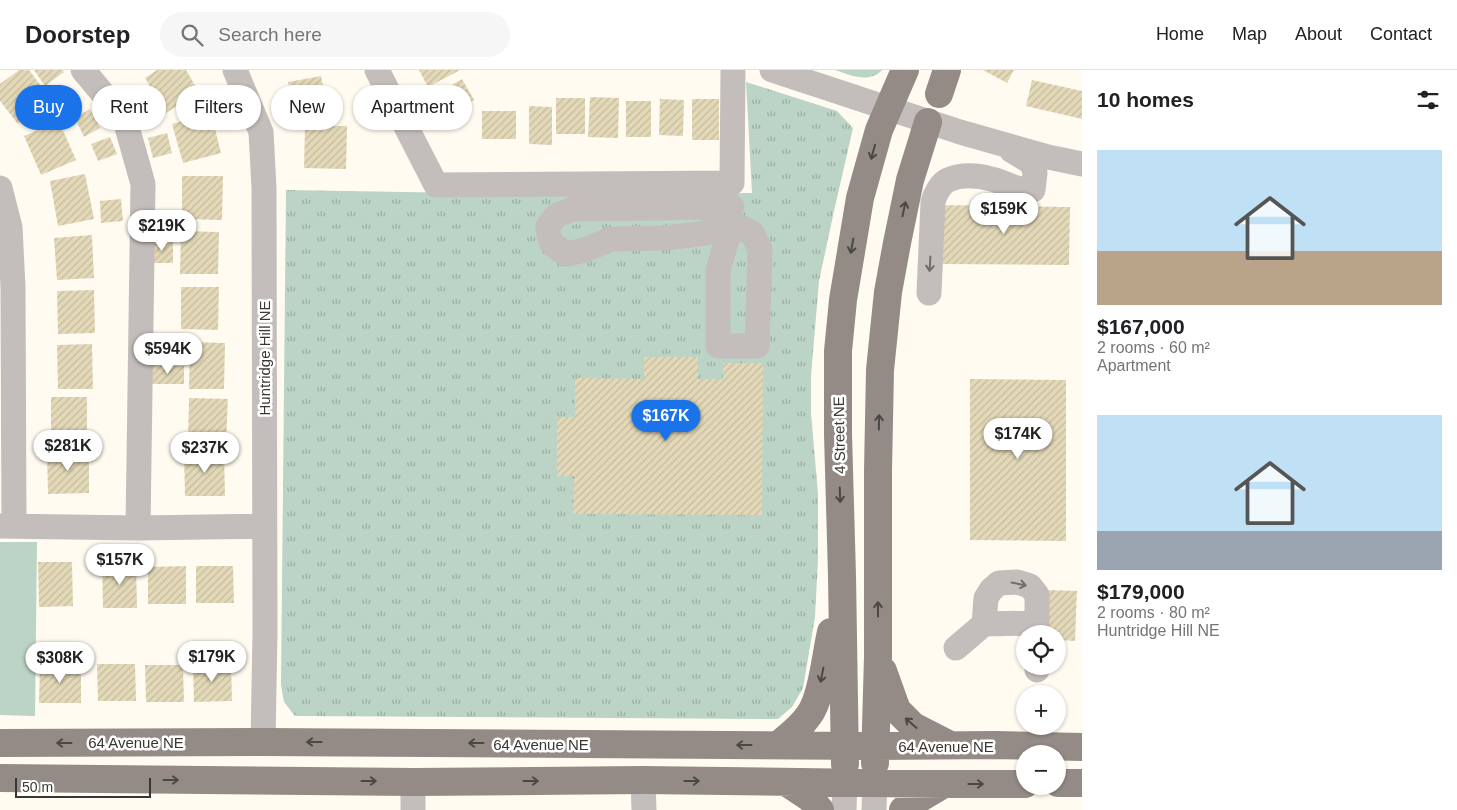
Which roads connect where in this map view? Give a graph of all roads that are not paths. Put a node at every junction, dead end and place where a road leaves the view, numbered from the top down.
1 (83, 70) edge
2 (235, 70) edge
3 (377, 70) edge
4 (733, 70) edge
5 (772, 70) edge
6 (905, 70) edge
7 (943, 82) edge
8 (890, 108) junction
9 (928, 122) junction
10 (1001, 144) junction
11 (1082, 164) edge
12 (0, 188) edge
13 (732, 215) joint
14 (929, 293) dead end
15 (7, 397) edge
16 (7, 526) edge
17 (264, 526) junction
18 (138, 528) junction
19 (842, 576) junction
20 (984, 624) junction
21 (1037, 625) edge
22 (1016, 626) edge
23 (956, 648) dead end
24 (878, 657) junction
25 (263, 742) junction
26 (0, 743) edge
27 (778, 745) junction
28 (845, 746) junction
29 (876, 746) junction
30 (953, 747) junction
31 (1082, 747) edge
32 (0, 778) edge
33 (644, 780) junction
34 (413, 782) junction
35 (786, 782) junction
36 (844, 782) junction
37 (875, 782) junction
38 (1082, 783) edge
39 (944, 784) junction
40 (1016, 784) edge
41 (1066, 784) edge
42 (413, 810) edge
43 (644, 810) edge
44 (820, 810) edge
45 (844, 810) edge
46 (874, 810) edge
47 (903, 810) edge

1 - 18 street
2 - 17 street, Huntridge Hill NE
3 - 4 street
5 - 8 street
6 - 8 main road, 4 Street NE
7 - 9 street
8 - 9 street
8 -> 19 main road, 4 Street NE
9 - 10 street
24 -> 9 main road
10 - 11 street
10 -> 14 street
12 - 15 street
13 - 13 street
15 - 16 street
16 - 18 street
17 - 18 street
17 - 25 street, Huntridge Hill NE
19 -> 27 main road
19 - 28 main road, 4 Street NE
20 -> 21 street
20 - 22 street
20 - 23 street
24 - 29 main road
30 -> 24 main road
25 -> 26 main road, 64 Avenue NE
27 -> 25 main road, 64 Avenue NE
27 - 28 main road, 64 Avenue NE
28 - 29 main road, 64 Avenue NE
28 - 36 main road, 4 Street NE
29 - 30 main road, 64 Avenue NE
29 - 37 main road
30 - 31 main road, 64 Avenue NE
32 -> 34 main road
34 -> 33 main road
33 -> 35 main road
33 - 43 street
34 - 42 street
35 - 36 main road
35 - 44 main road
36 - 37 main road
36 - 45 street, 4 Street NE
37 - 39 main road
37 - 46 street
38 - 41 main road
39 -> 40 main road
39 - 47 main road

